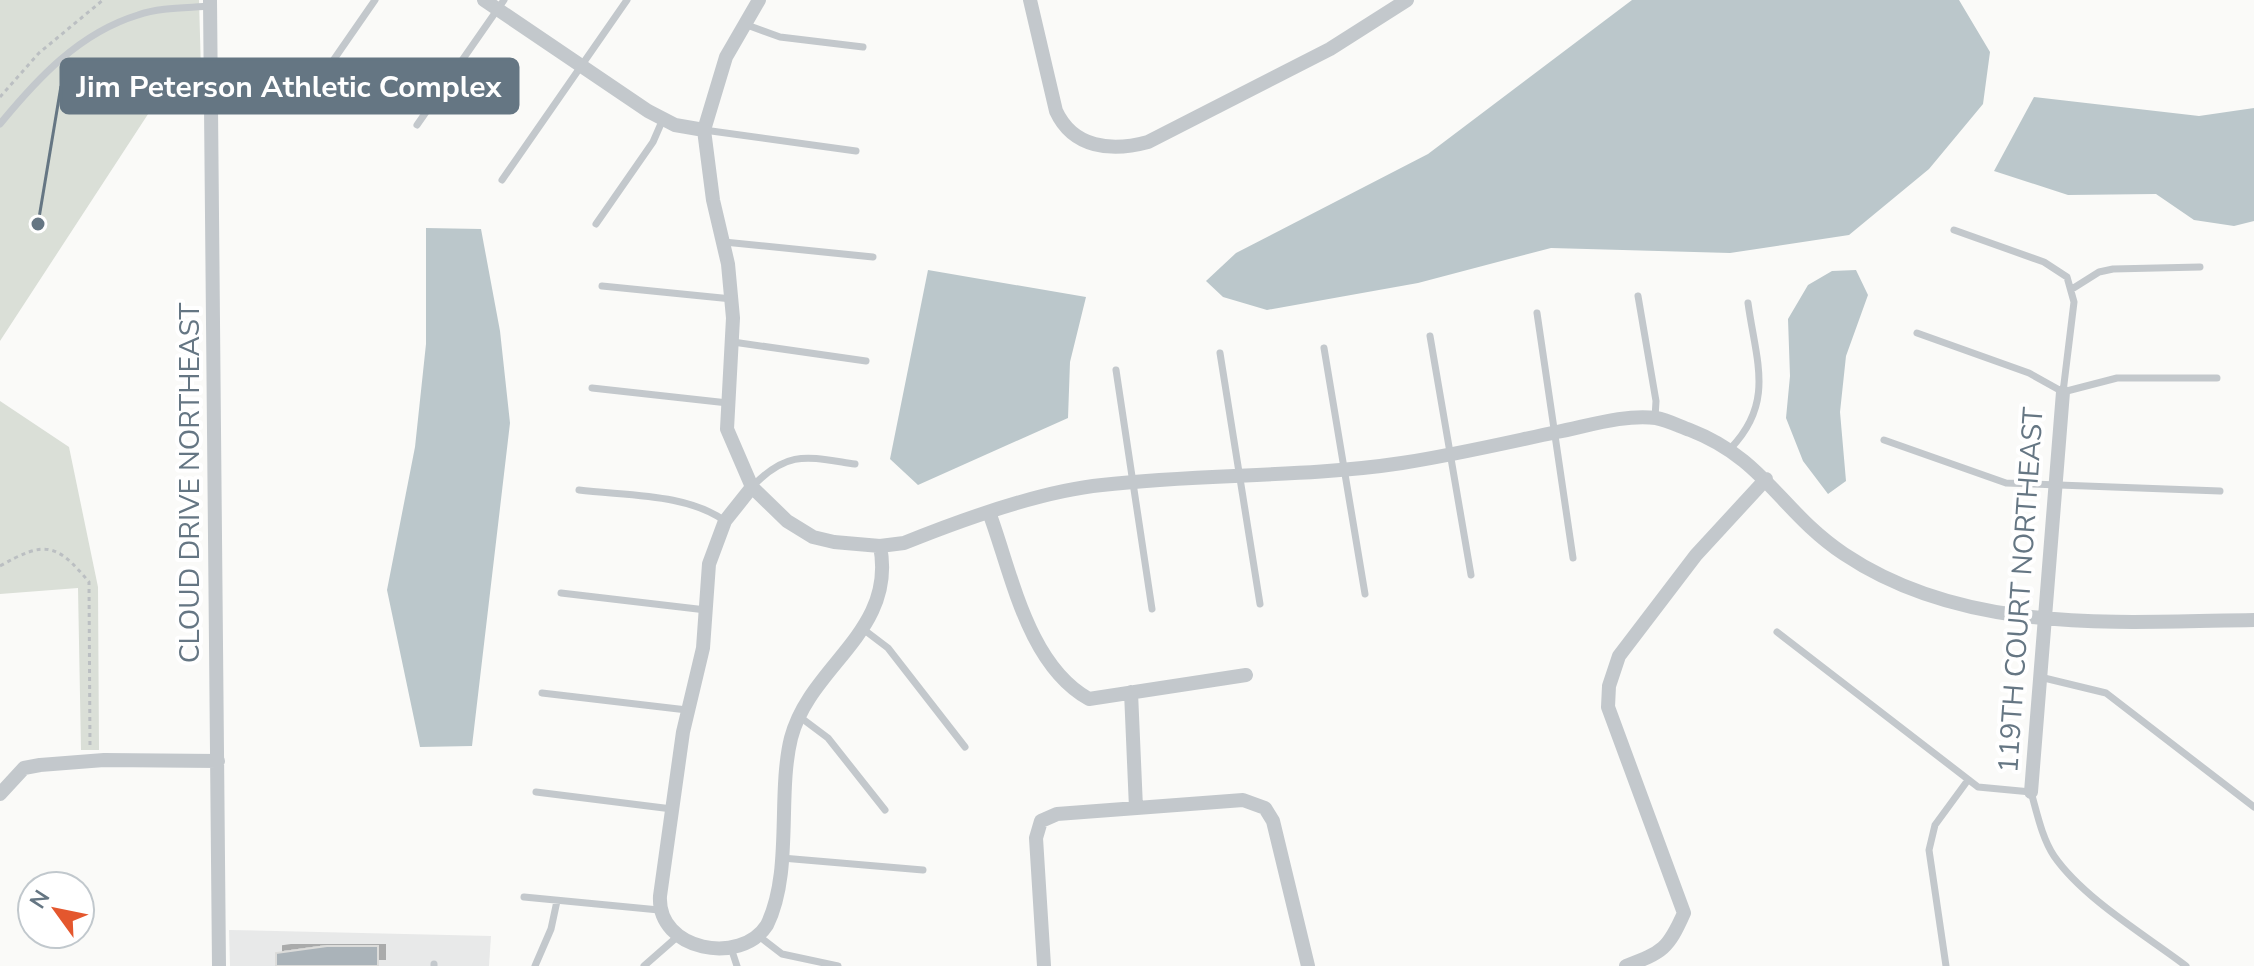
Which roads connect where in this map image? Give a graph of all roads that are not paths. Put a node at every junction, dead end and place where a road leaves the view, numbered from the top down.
1 (375, 0) edge
2 (484, 0) edge
3 (627, 0) edge
4 (759, 0) edge
5 (1030, 0) edge
6 (1407, 0) edge
7 (210, 3) edge
8 (501, 5) edge
9 (747, 25) junction
10 (863, 47) dead end
11 (330, 65) dead end
12 (583, 67) junction
13 (663, 119) junction
14 (0, 124) edge
15 (417, 125) dead end
16 (704, 130) junction
17 (856, 151) dead end
18 (502, 180) dead end
19 (596, 224) dead end
20 (1954, 230) dead end
21 (724, 242) junction
22 (873, 257) dead end
23 (2200, 267) dead end
24 (602, 286) dead end
25 (2072, 289) junction
26 (1638, 296) dead end
27 (732, 299) junction
28 (1748, 303) dead end
29 (1537, 313) dead end
30 (1917, 333) dead end
31 (1430, 336) dead end
32 (733, 342) junction
33 (1324, 348) dead end
34 (1220, 353) dead end
35 (866, 361) dead end
36 (1116, 370) dead end
37 (2217, 378) dead end
38 (592, 388) dead end
39 (2063, 392) junction
40 (728, 403) junction
41 (1655, 418) junction
42 (1555, 433) junction
43 (1884, 440) dead end
44 (1731, 448) junction
45 (1450, 455) junction
46 (855, 464) dead end
47 (1344, 470) junction
48 (1239, 477) junction
49 (1766, 479) junction
50 (1133, 483) junction
51 (752, 487) junction
52 (2053, 487) junction
53 (579, 490) dead end
54 (2220, 491) dead end
55 (990, 515) junction
56 (725, 521) junction
57 (880, 546) junction
58 (1573, 558) dead end
59 (1471, 575) dead end
60 (561, 593) dead end
61 (1365, 594) dead end
62 (1260, 604) dead end
63 (1152, 609) dead end
64 (706, 610) junction
65 (2044, 619) junction
66 (2254, 620) edge
67 (863, 629) junction
68 (1777, 632) dead end
69 (1246, 675) dead end
70 (2040, 677) junction
71 (1131, 692) junction
72 (542, 693) dead end
73 (687, 710) junction
74 (800, 717) junction
75 (965, 747) dead end
76 (218, 761) junction
77 (1968, 780) junction
78 (536, 792) dead end
79 (2031, 792) junction
80 (0, 794) edge
81 (2254, 807) edge
82 (1136, 808) junction
83 (672, 809) junction
84 (885, 810) dead end
85 (780, 858) junction
86 (923, 870) dead end
87 (524, 897) dead end
88 (557, 901) junction
89 (659, 910) junction
90 (677, 937) junction
91 (760, 937) junction
92 (735, 960) edge
93 (219, 966) edge
94 (535, 966) edge
95 (644, 966) edge
96 (838, 966) edge
97 (1044, 966) edge
98 (1308, 966) edge
99 (1626, 966) edge
100 (1946, 966) edge
101 (2186, 966) edge

1 - 11 lane
2 - 8 street
3 - 12 lane
4 - 9 street
5 - 6 street
7 - 14 lane
7 - 76 street, CLOUD DRIVE NORTHEAST
8 - 12 street
8 - 15 lane
9 - 10 lane
9 - 16 street
12 - 13 street
12 - 18 lane
13 - 16 street
13 - 19 lane
16 - 17 lane
16 - 21 street
20 - 25 lane
21 - 22 lane
21 - 27 street
23 - 25 lane
24 - 27 lane
25 - 39 lane
26 - 41 lane
27 - 32 street
28 - 44 lane
29 - 42 lane
30 - 39 lane
31 - 45 lane
32 - 35 lane
32 - 40 street
33 - 47 lane
34 - 48 lane
36 - 50 lane
37 - 39 lane
38 - 40 lane
39 - 52 street, 119TH COURT NORTHEAST
40 - 51 street
41 - 42 street
41 - 44 street
42 - 45 street
42 - 58 lane
43 - 52 lane
44 - 49 street
45 - 47 street
45 - 59 lane
46 - 51 lane
47 - 48 street
47 - 61 lane
48 - 50 street
48 - 62 lane
49 - 65 street
49 - 99 street
50 - 55 street
50 - 63 lane
51 - 56 street
51 - 57 street
52 - 54 lane
52 - 65 street, 119TH COURT NORTHEAST
53 - 56 lane
55 - 57 street
55 - 71 street
56 - 64 street
57 - 67 street
60 - 64 lane
64 - 73 street
65 - 66 street
65 - 70 street, 119TH COURT NORTHEAST
67 - 74 street
67 - 75 lane
68 - 77 lane
69 - 71 street
70 - 79 street, 119TH COURT NORTHEAST
70 - 81 lane
71 - 82 street
72 - 73 lane
73 - 83 street
74 - 84 lane
74 - 85 street
76 - 80 street
76 - 93 street, CLOUD DRIVE NORTHEAST
77 - 79 lane
77 - 100 lane
78 - 83 lane
79 - 101 lane
82 - 97 street
82 - 98 street
83 - 89 street
85 - 86 lane
85 - 91 street
87 - 88 lane
88 - 89 lane
88 - 94 lane
89 - 90 street
90 - 92 street
90 - 95 lane
91 - 92 street
91 - 96 lane

